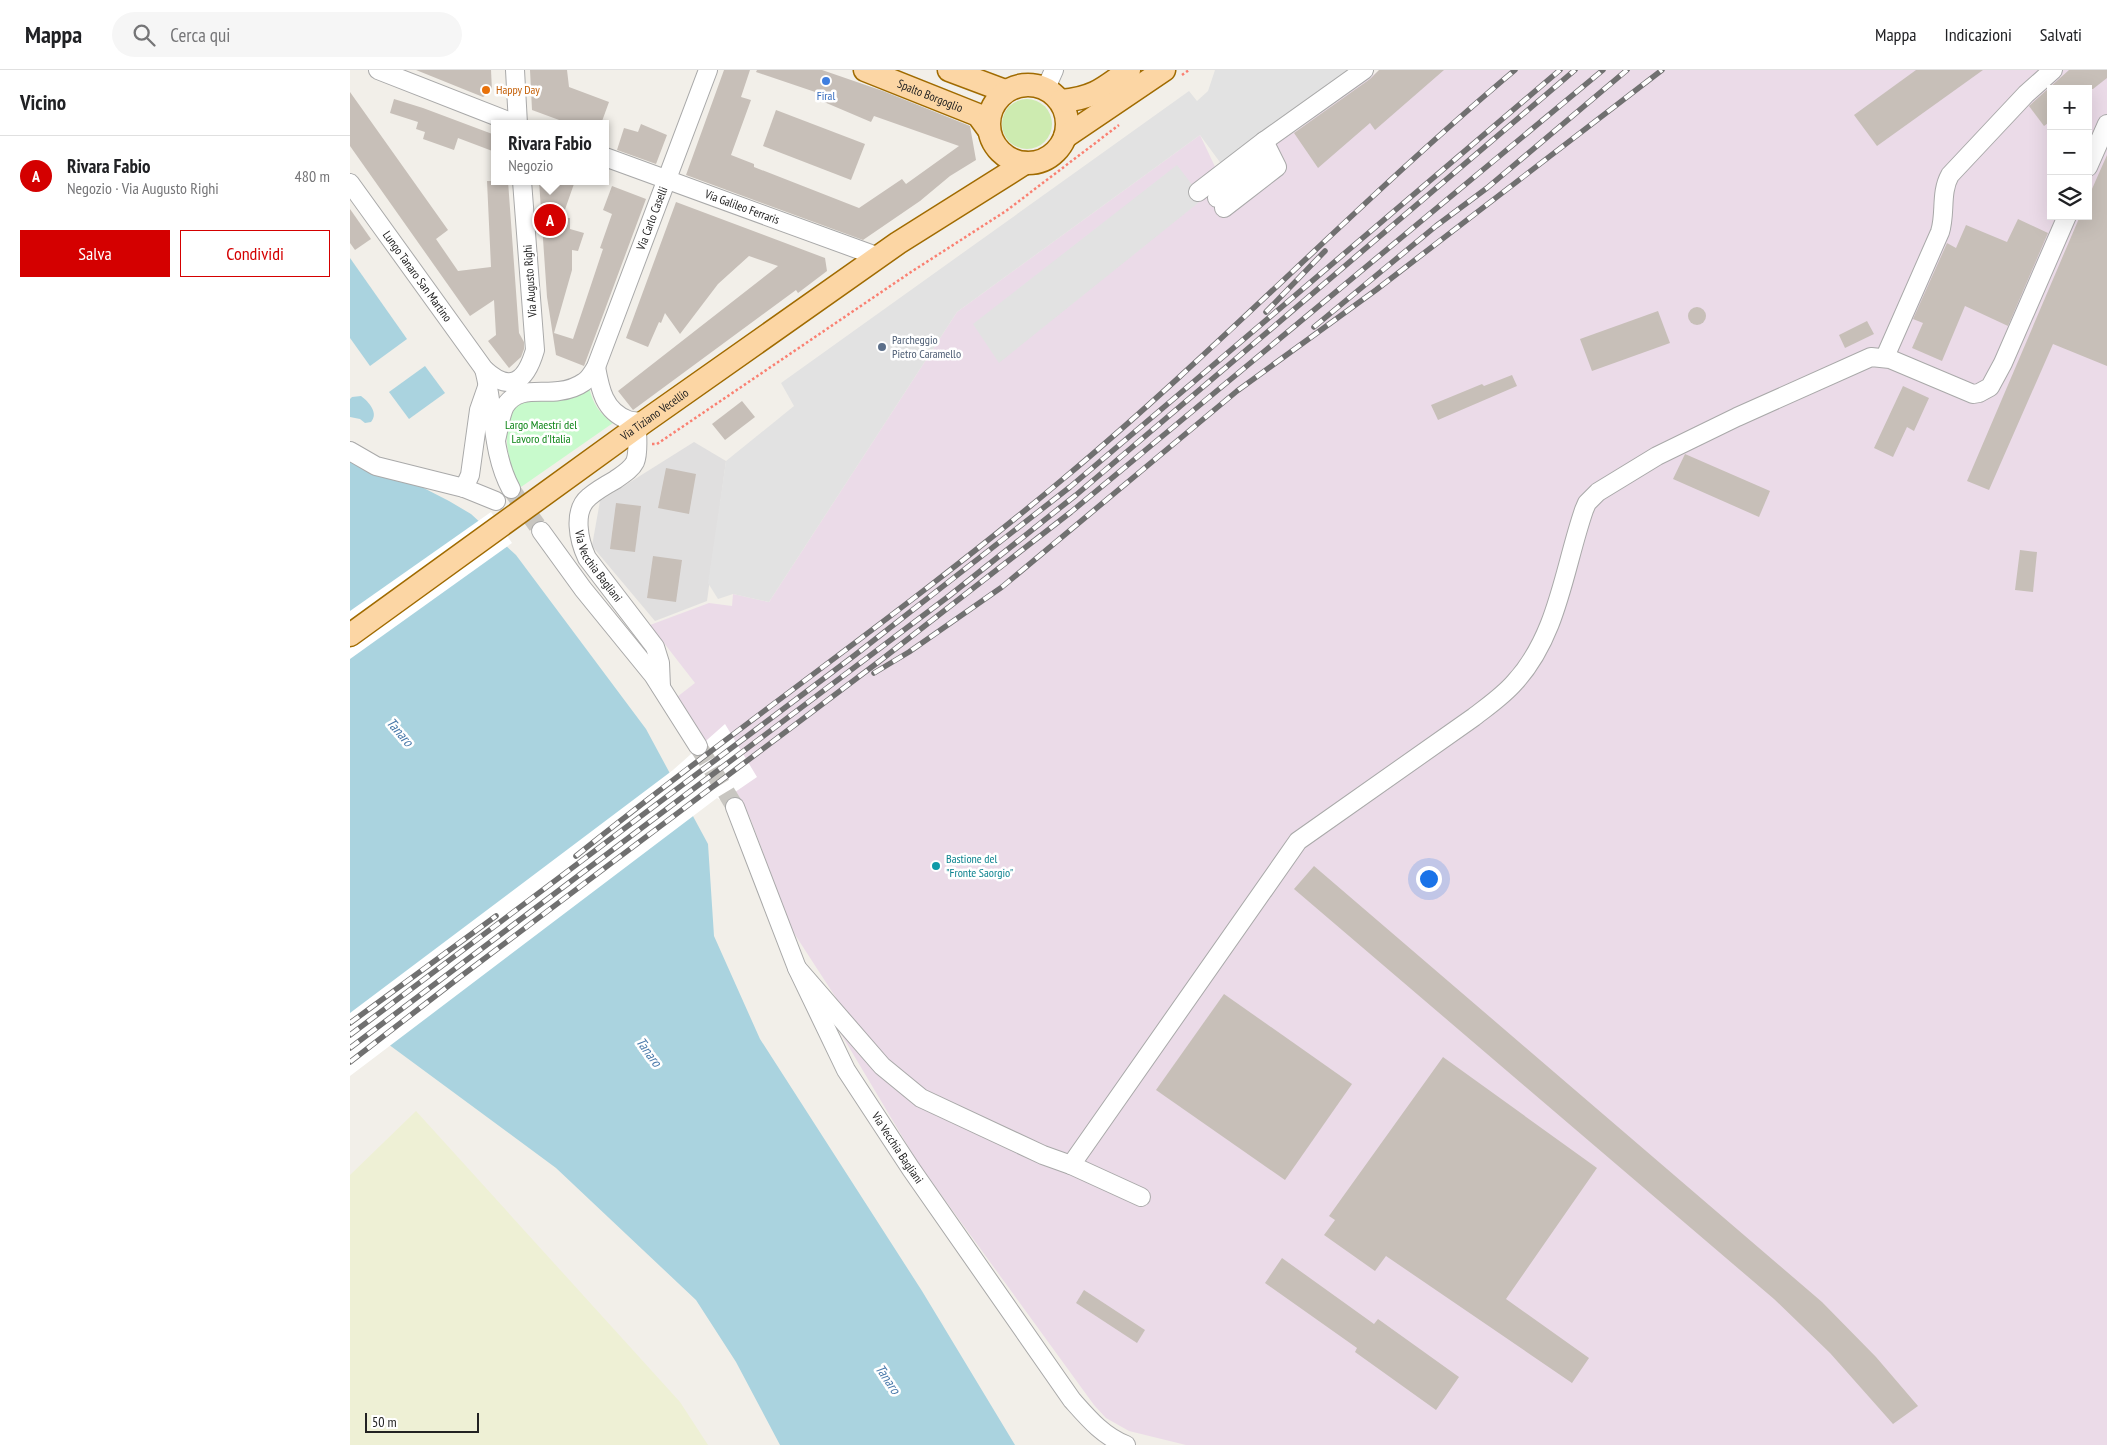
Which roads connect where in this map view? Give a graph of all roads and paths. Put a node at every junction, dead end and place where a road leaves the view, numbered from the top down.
1 (378, 70) edge
2 (515, 70) edge
3 (708, 70) edge
4 (865, 70) edge
5 (948, 70) edge
6 (1129, 70) edge
7 (1189, 70) edge
8 (1364, 70) edge
9 (2053, 70) edge
10 (1172, 73) edge
11 (1053, 87) edge
12 (1005, 91) junction
13 (507, 120) edge
14 (517, 120) edge
15 (1120, 124) dead end
16 (2107, 124) edge
17 (1065, 137) junction
18 (992, 138) junction
19 (1267, 148) junction
20 (609, 158) edge
21 (2092, 158) edge
22 (1025, 163) junction
23 (667, 180) junction
24 (350, 183) edge
25 (522, 185) edge
26 (1198, 192) dead end
27 (963, 201) junction
28 (1220, 203) dead end
29 (2065, 220) edge
30 (879, 257) junction
31 (1885, 358) junction
32 (596, 367) junction
33 (486, 376) junction
34 (639, 432) junction
35 (496, 440) junction
36 (350, 451) edge
37 (464, 488) junction
38 (511, 489) tunnel mouth
39 (496, 501) tunnel mouth
40 (541, 531) tunnel mouth
41 (350, 635) edge
42 (661, 687) junction
43 (698, 746) tunnel mouth
44 (735, 807) tunnel mouth
45 (798, 968) junction
46 (1071, 1165) junction
47 (1141, 1197) dead end
48 (1126, 1445) edge

1 - 13 street
2 - 14 street
3 - 23 street, Via Carlo Caselli
4 - 18 main road, Spalto Borgoglio
5 - 12 main road
6 - 11 main road
7 - 10 path
8 - 19 street
9 - 31 street
10 - 17 main road
11 - 12 main road
11 - 17 main road
12 - 18 main road
15 - 34 path
16 - 21 street
17 - 22 main road
18 - 22 main road, Spalto Borgoglio
18 - 27 main road
19 - 26 street
19 - 28 street
20 - 23 street, Via Galileo Ferraris
22 - 27 main road
23 - 30 street, Via Galileo Ferraris
23 - 32 street, Via Carlo Caselli
24 - 33 street, Lungo Tanaro San Martino
25 - 33 street, Via Augusto Righi
27 - 30 main road, Via Tiziano Vecellio
29 - 31 street
30 - 34 main road, Via Tiziano Vecellio
31 - 46 street
32 - 34 street
32 - 35 street
33 - 35 street
33 - 37 street
34 - 41 main road, Via Tiziano Vecellio
34 - 42 street, Via Vecchia Bagliani
35 - 38 street
36 - 37 street
37 - 39 street
40 - 42 street, Via Vecchia Bagliani
42 - 43 street, Via Vecchia Bagliani
44 - 45 street, Via Vecchia Bagliani
45 - 46 street
45 - 48 street, Via Vecchia Bagliani
46 - 47 street

